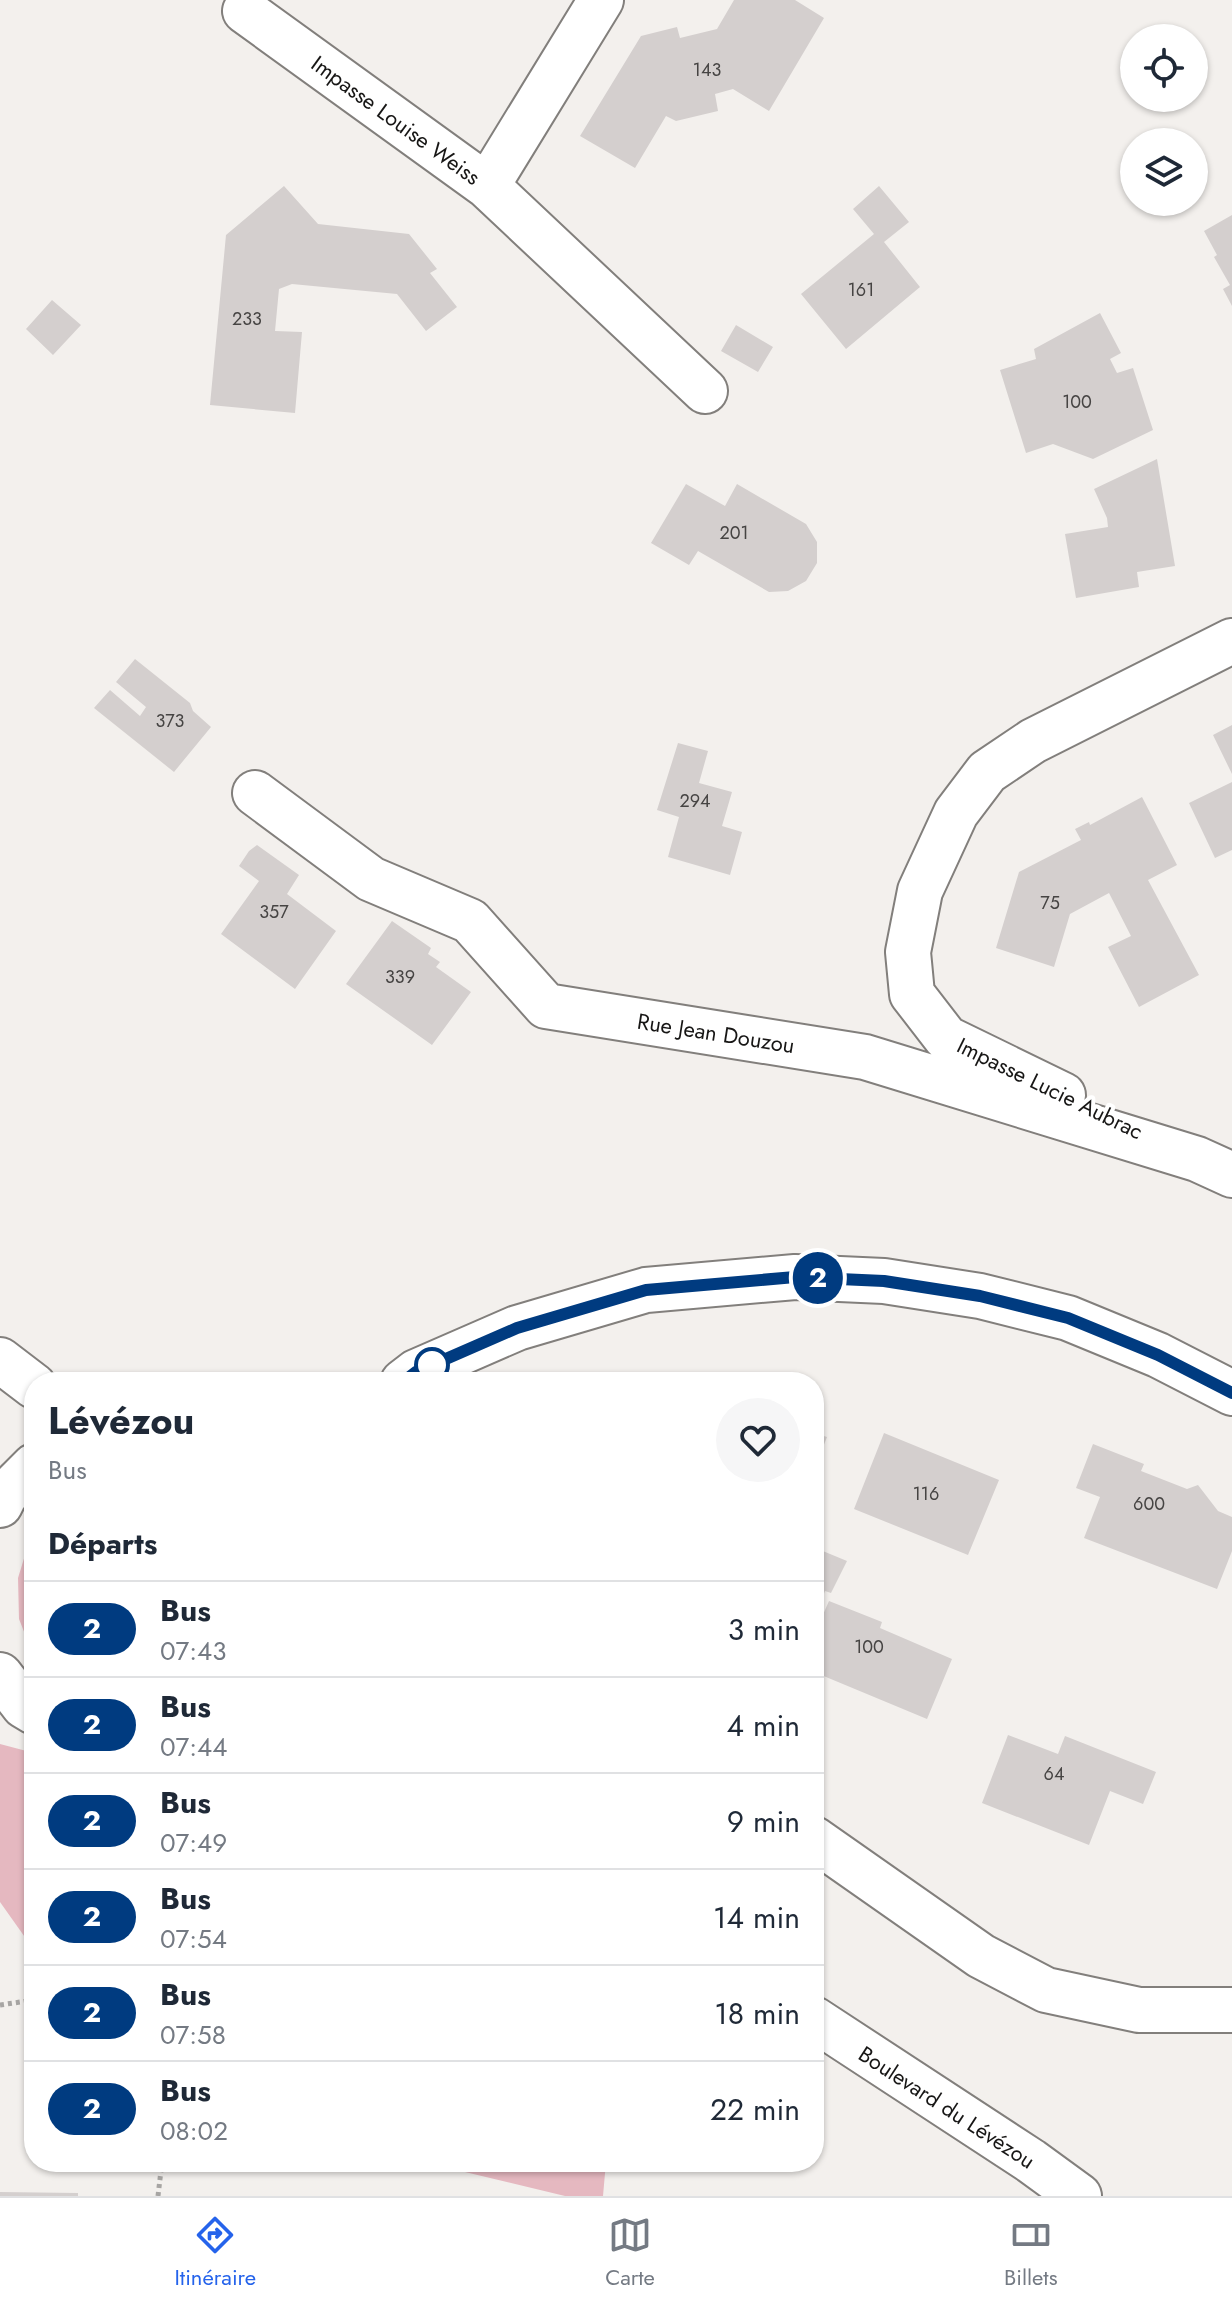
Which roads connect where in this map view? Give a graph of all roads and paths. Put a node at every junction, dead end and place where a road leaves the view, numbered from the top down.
1 (601, 0) edge
2 (245, 11) dead end
3 (487, 186) junction
4 (705, 391) dead end
5 (1232, 641) edge
6 (255, 793) dead end
7 (1214, 1167) edge
8 (0, 1360) edge
9 (416, 1372) edge
10 (24, 1378) edge
11 (1232, 1393) edge
12 (0, 1675) edge
13 (24, 1706) edge
14 (824, 1846) edge
15 (24, 2001) edge
16 (0, 2005) edge
17 (1232, 2010) edge
18 (824, 2026) edge
19 (161, 2172) edge
20 (158, 2196) edge
21 (1079, 2196) edge

1 - 3 street, Impasse Louise Weiss
2 - 3 street, Impasse Louise Weiss
3 - 4 street
5 - 7 street, Impasse Lucie Aubrac
6 - 7 street, Rue Jean Douzou
8 - 10 street
9 - 11 street
12 - 13 street
14 - 17 street
15 - 16 path
18 - 21 street, Boulevard du Lévézou
19 - 20 path

